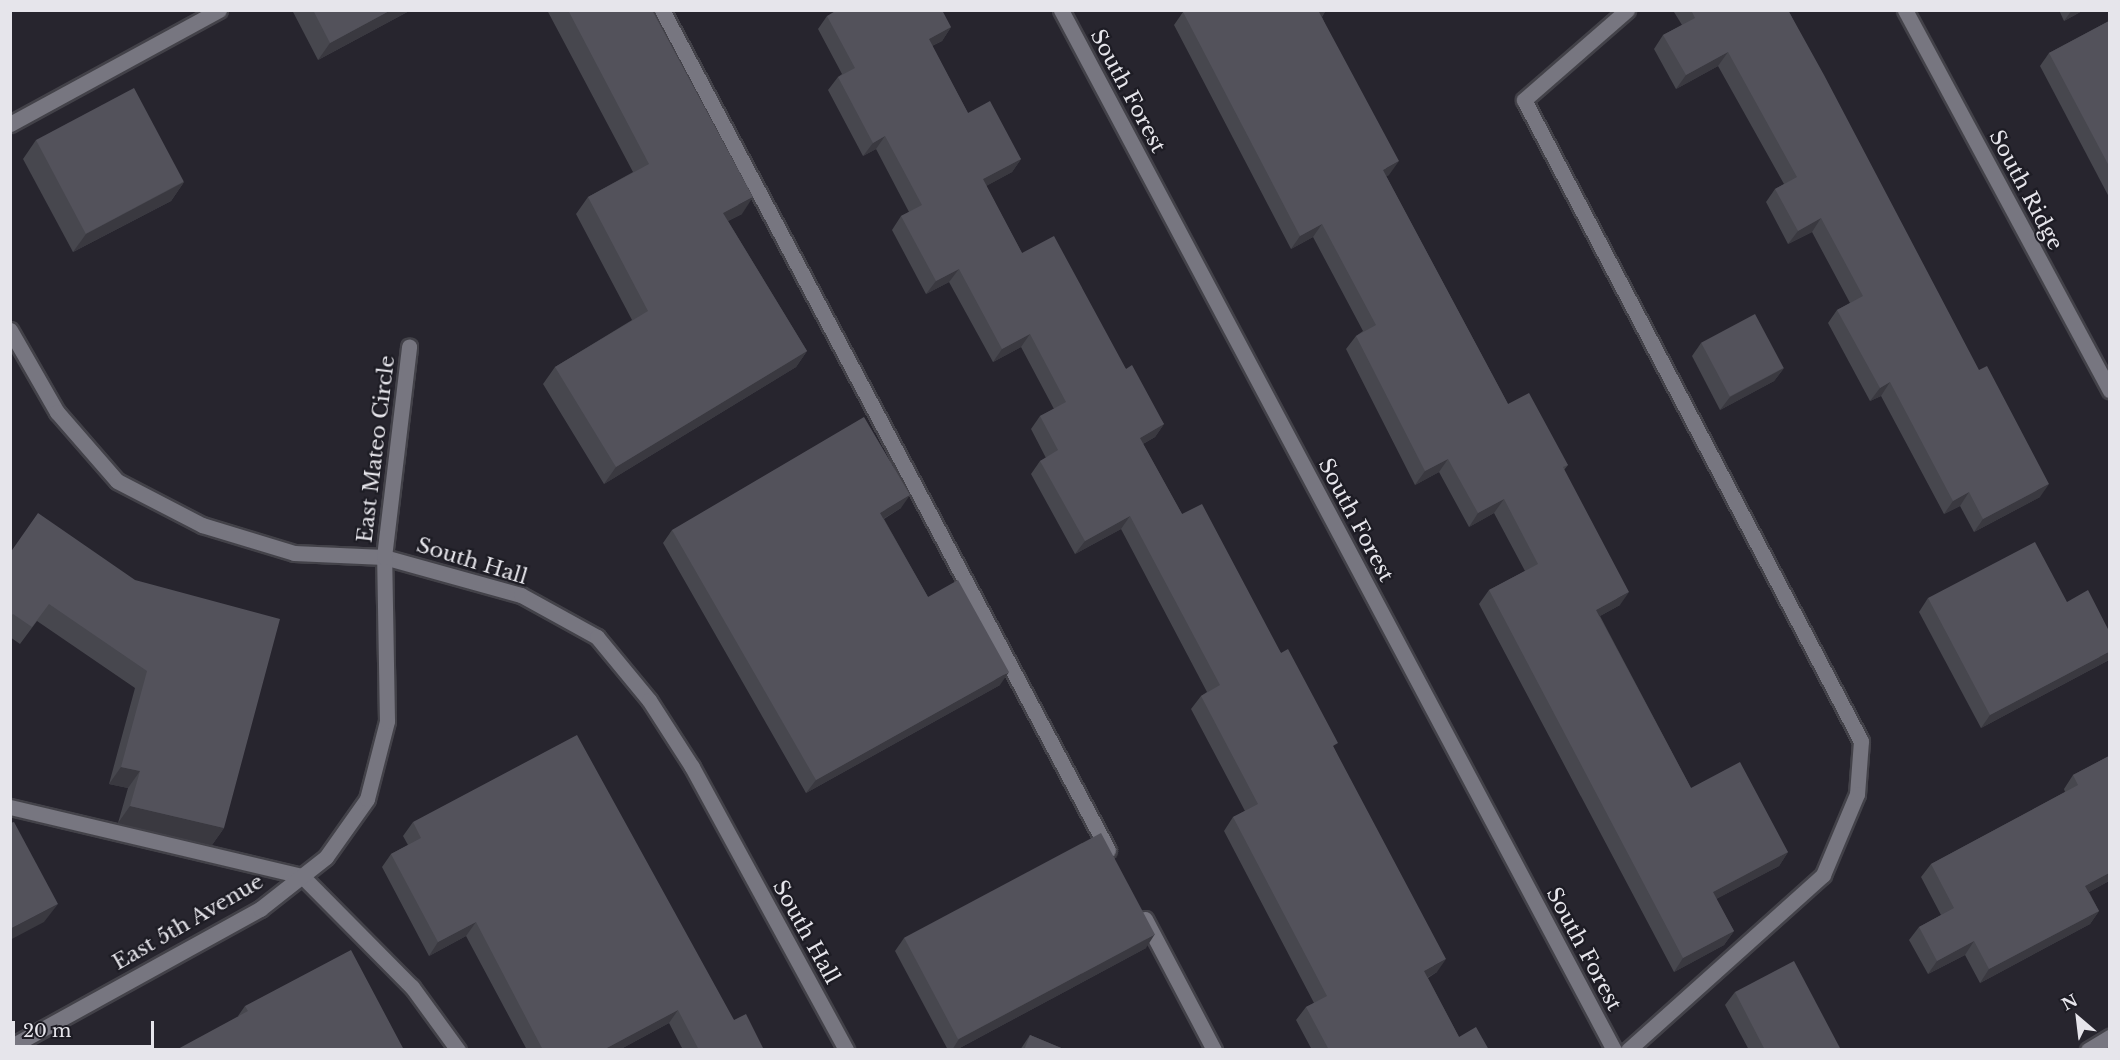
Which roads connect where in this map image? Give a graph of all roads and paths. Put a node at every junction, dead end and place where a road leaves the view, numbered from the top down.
1 (219, 10) edge
2 (662, 10) edge
3 (1061, 10) edge
4 (1627, 10) edge
5 (1905, 10) edge
6 (10, 124) edge
7 (10, 330) edge
8 (409, 346) dead end
9 (2109, 390) edge
10 (384, 557) junction
11 (10, 807) edge
12 (1114, 861) edge
13 (302, 876) junction
14 (1136, 903) edge
15 (2109, 1037) edge
16 (10, 1047) edge
17 (458, 1050) edge
18 (846, 1050) edge
19 (1214, 1050) edge
20 (1614, 1050) edge
21 (1628, 1050) edge
22 (2088, 1050) edge

1 - 6 street
2 - 12 street
3 - 20 street, South Forest
4 - 21 street
5 - 9 street, South Ridge
7 - 10 street, South Hall
8 - 10 street, East Mateo Circle
10 - 13 street, East 5th Avenue
10 - 18 street, South Hall
11 - 13 street
13 - 16 street, East 5th Avenue
13 - 17 street
14 - 19 street
15 - 22 street

